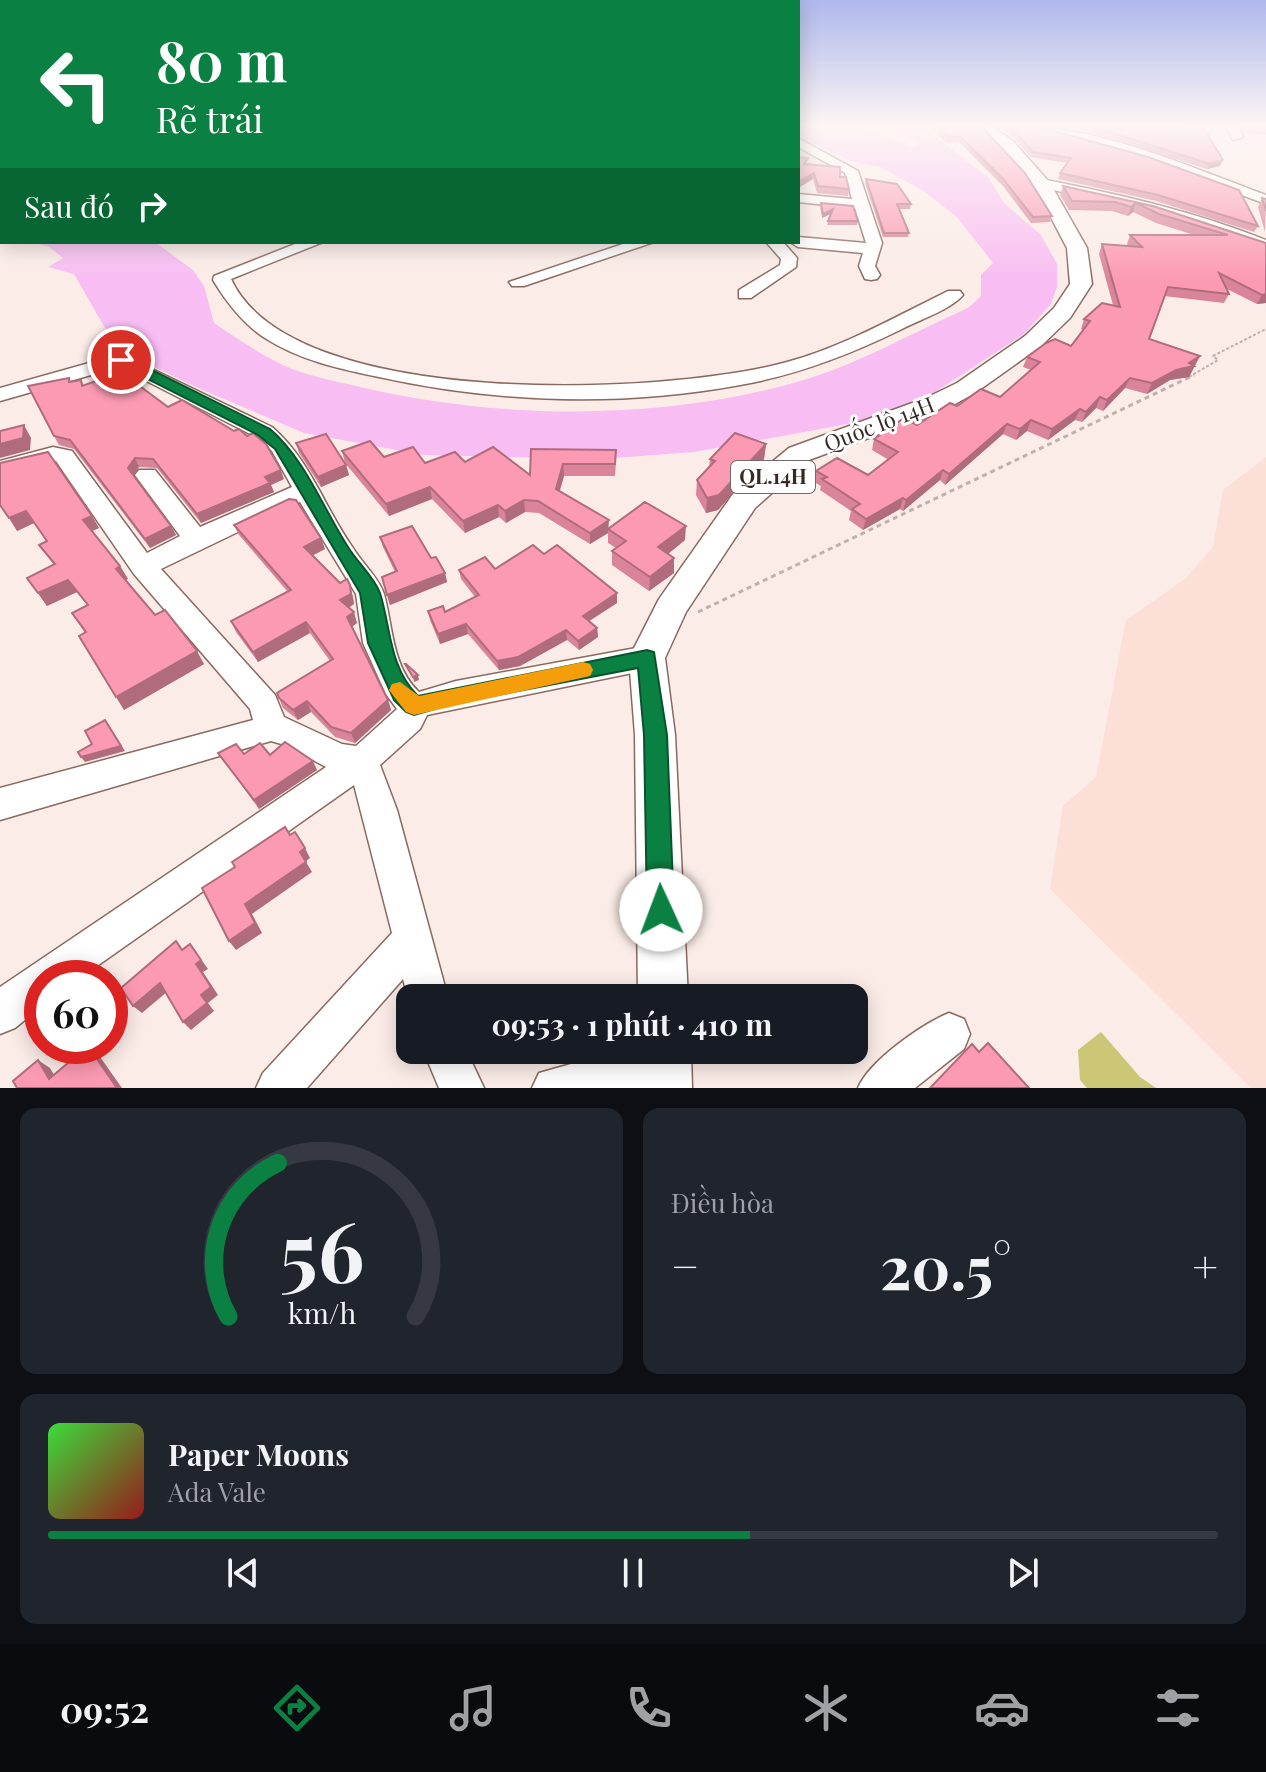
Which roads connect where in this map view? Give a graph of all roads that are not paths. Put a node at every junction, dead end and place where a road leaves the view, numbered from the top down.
1 (853, 178) edge
2 (1036, 178) edge
3 (1207, 178) edge
4 (1041, 183) junction
5 (800, 198) edge
6 (1266, 200) edge
7 (862, 204) junction
8 (800, 242) edge
9 (310, 244) edge
10 (640, 244) edge
11 (776, 244) edge
12 (1266, 246) edge
13 (872, 249) junction
14 (871, 275) dead end
15 (518, 282) dead end
16 (745, 294) dead end
17 (954, 295) dead end
18 (0, 395) edge
19 (0, 468) edge
20 (147, 475) dead end
21 (308, 489) junction
22 (196, 539) junction
23 (143, 567) junction
24 (647, 658) junction
25 (414, 706) junction
26 (271, 728) junction
27 (362, 761) junction
28 (0, 804) edge
29 (413, 939) junction
30 (72, 960) edge
31 (424, 984) edge
32 (663, 984) edge
33 (24, 994) edge
34 (0, 1013) edge
35 (949, 1034) dead end
36 (451, 1064) edge
37 (665, 1066) edge
38 (278, 1088) edge
39 (462, 1088) edge
40 (554, 1088) edge
41 (880, 1088) edge

1 - 7 street
2 - 4 main road, Quốc lộ 14H / QL.14H
3 - 6 street
4 - 12 street
4 - 24 main road, Quốc lộ 14H / QL.14H
5 - 7 street
7 - 13 street
8 - 13 street
9 - 17 street
10 - 15 street
11 - 16 street
13 - 14 street
18 - 21 street
19 - 23 street
20 - 22 street
21 - 22 street
21 - 25 street
22 - 23 street
23 - 26 street
24 - 25 street
24 - 32 main road
25 - 27 street
26 - 27 street
26 - 28 street
27 - 29 street
27 - 30 street
29 - 31 street
29 - 38 street
33 - 34 street
35 - 41 street
36 - 39 street
37 - 40 street

